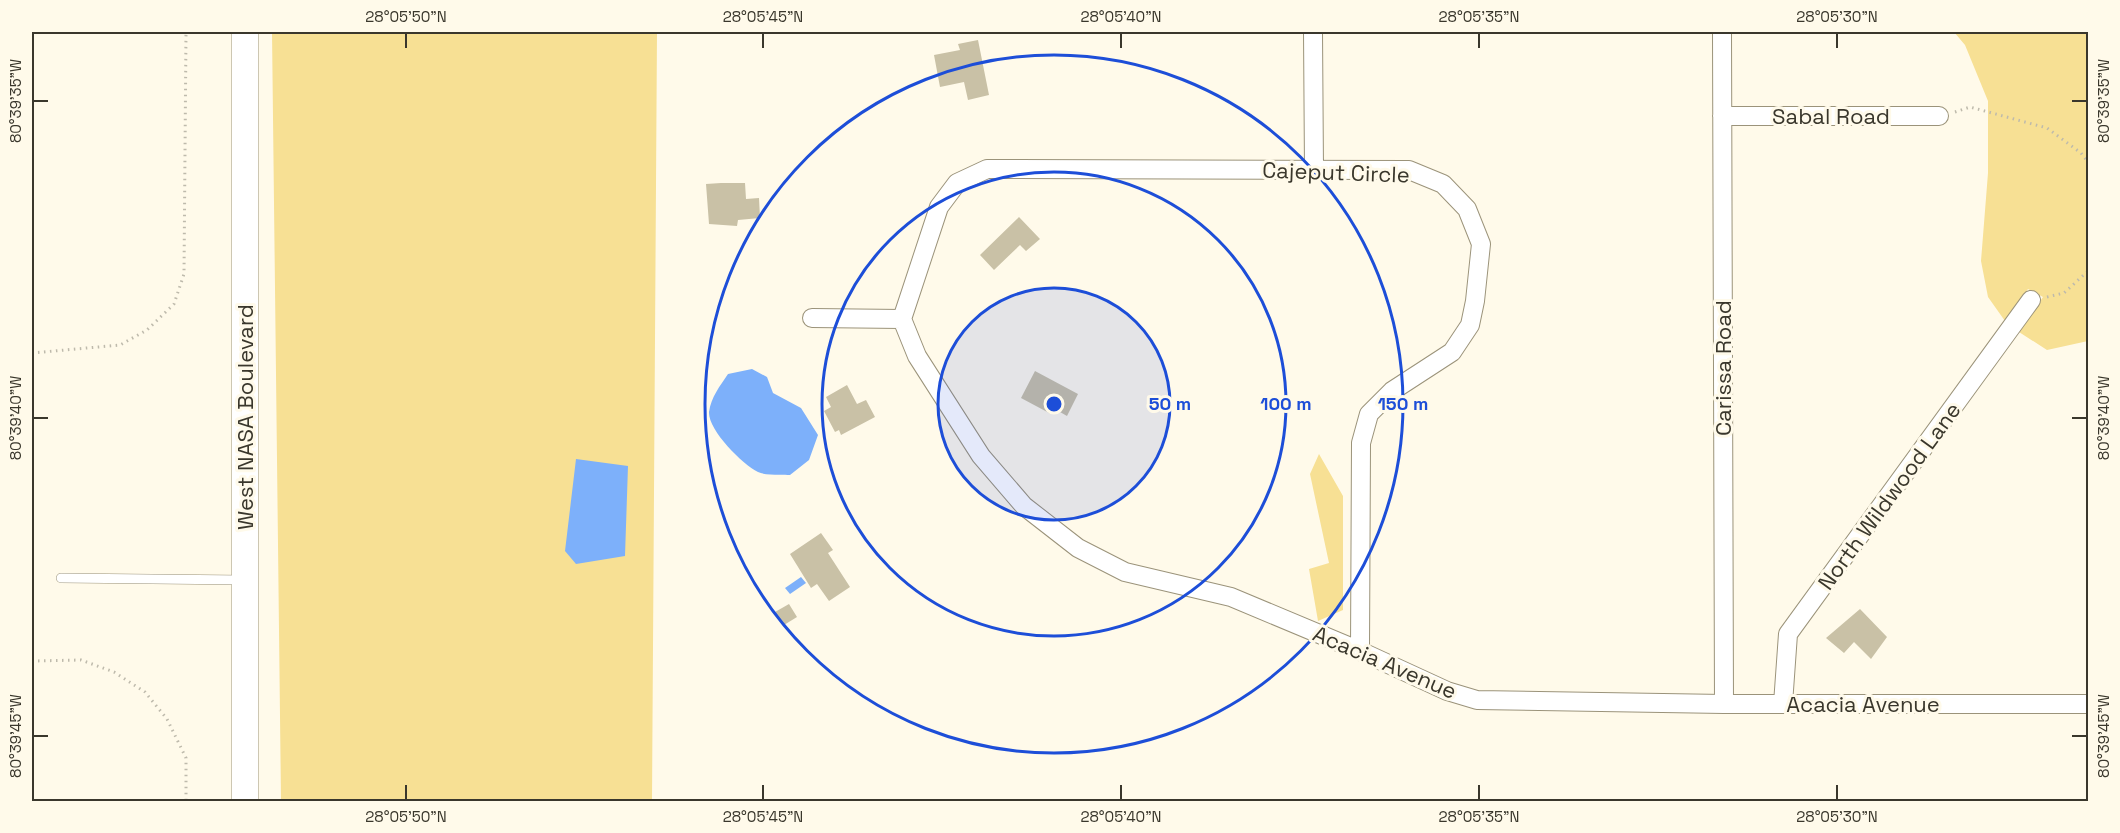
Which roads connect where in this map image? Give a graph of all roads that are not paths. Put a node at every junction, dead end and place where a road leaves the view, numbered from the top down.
1 (245, 32) edge
2 (1313, 32) edge
3 (1722, 32) edge
4 (1722, 116) junction
5 (1939, 116) road end
6 (1314, 170) junction
7 (2031, 300) road end
8 (812, 318) dead end
9 (902, 319) junction
10 (61, 578) dead end
11 (245, 580) junction
12 (1360, 651) junction
13 (1724, 704) junction
14 (1783, 704) junction
15 (2088, 704) edge
16 (245, 801) edge

1 - 11 main road, West NASA Boulevard
2 - 6 street
3 - 4 street, Carissa Road
4 - 5 street, Sabal Road
4 - 13 street, Carissa Road
6 - 9 street, Cajeput Circle
6 - 12 street, Cajeput Circle
7 - 14 street, North Wildwood Lane
8 - 9 street
9 - 12 street, Acacia Avenue
10 - 11 lane
11 - 16 main road, West NASA Boulevard
12 - 13 street, Acacia Avenue
13 - 14 street, Acacia Avenue
14 - 15 street, Acacia Avenue

